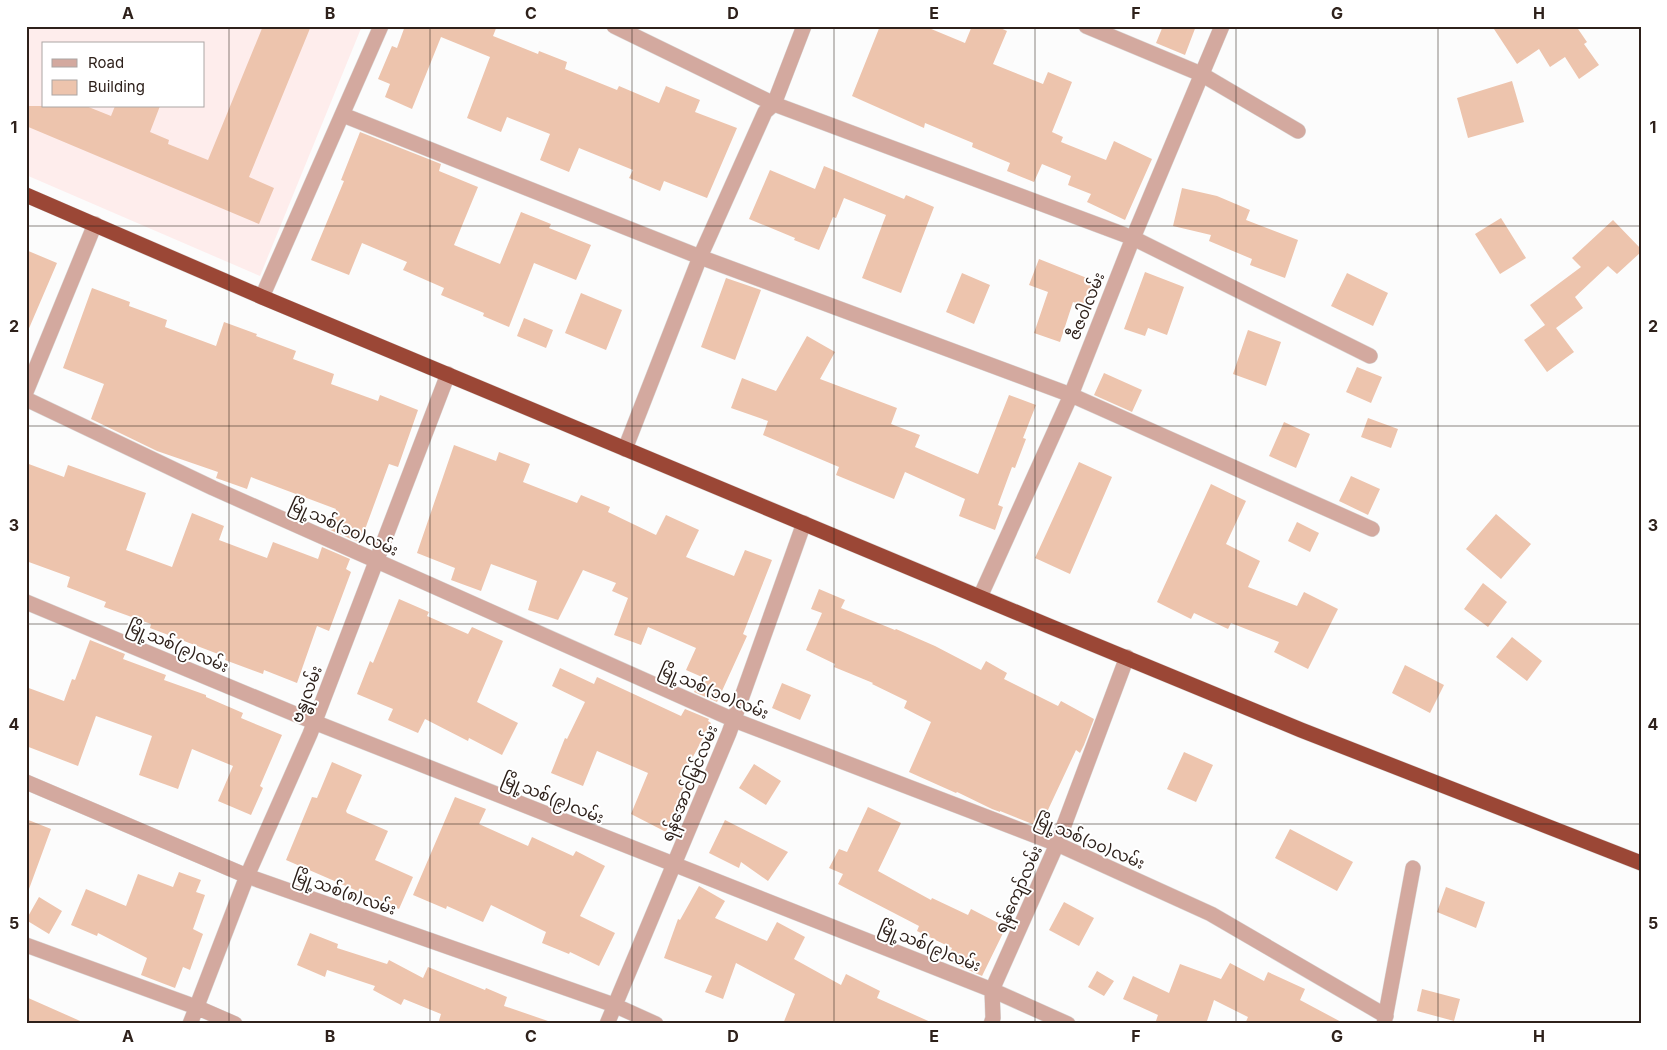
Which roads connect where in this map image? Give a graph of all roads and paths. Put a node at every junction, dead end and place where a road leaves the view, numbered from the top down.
1 (381, 26) edge
2 (614, 26) edge
3 (804, 26) edge
4 (1086, 26) edge
5 (1222, 26) edge
6 (1201, 74) junction
7 (774, 104) junction
8 (343, 114) junction
9 (1298, 131) dead end
10 (26, 195) edge
11 (95, 224) junction
12 (1133, 238) junction
13 (700, 258) junction
14 (262, 297) junction
15 (1370, 356) dead end
16 (448, 374) junction
17 (26, 392) edge
18 (1071, 395) junction
19 (26, 398) edge
20 (625, 449) junction
21 (804, 523) junction
22 (1372, 529) dead end
23 (376, 560) junction
24 (980, 597) junction
25 (26, 602) edge
26 (1127, 657) junction
27 (734, 720) junction
28 (314, 722) junction
29 (26, 782) edge
30 (1057, 844) junction
31 (1641, 863) edge
32 (675, 864) junction
33 (1413, 868) dead end
34 (247, 876) junction
35 (26, 945) edge
36 (992, 990) junction
37 (614, 1006) junction
38 (196, 1007) junction
39 (1385, 1020) edge
40 (190, 1024) edge
41 (235, 1024) edge
42 (607, 1024) edge
43 (656, 1024) edge
44 (991, 1024) edge
45 (1068, 1024) edge

1 - 8 street
2 - 7 street
3 - 7 street
4 - 6 street
5 - 6 street, ဇီဇဝါလမ်း
6 - 9 street
6 - 12 street, ဇီဇဝါလမ်း
7 - 12 street
7 - 13 street
8 - 13 street
8 - 14 street
10 - 11 highway
11 - 14 highway
11 - 17 street
12 - 15 street
12 - 18 street, ဇီဇဝါလမ်း
13 - 18 street
13 - 20 street
14 - 16 highway
16 - 20 highway
16 - 23 street, ဗန္ဓုလမ်း
18 - 22 street
18 - 24 street, ဇီဇဝါလမ်း
19 - 23 street, မြို့သစ်(၁၀)လမ်း
20 - 21 highway
21 - 24 highway
21 - 27 street, ရန်အောင်မြင်လမ်း
23 - 27 street, မြို့သစ်(၁၀)လမ်း
23 - 28 street, ဗန္ဓုလမ်း
24 - 26 highway
25 - 28 street, မြို့သစ်(၉)လမ်း
26 - 30 street, ရန်ကျော်လမ်း
26 - 31 highway
27 - 30 street, မြို့သစ်(၁၀)လမ်း
27 - 32 street, ရန်အောင်မြင်လမ်း
28 - 32 street, မြို့သစ်(၉)လမ်း
28 - 34 street, ဗန္ဓုလမ်း
29 - 34 street, မြို့သစ်(၈)လမ်း
30 - 36 street, ရန်ကျော်လမ်း
30 - 39 street, မြို့သစ်(၁၀)လမ်း
32 - 36 street, မြို့သစ်(၉)လမ်း
32 - 37 street, ရန်အောင်မြင်လမ်း
33 - 39 street
34 - 37 street, မြို့သစ်(၈)လမ်း
34 - 38 street, ဗန္ဓုလမ်း
35 - 38 street
36 - 44 street, ရန်ကျော်လမ်း
36 - 45 street, မြို့သစ်(၉)လမ်း
37 - 42 street, ရန်အောင်မြင်လမ်း
37 - 43 street, မြို့သစ်(၈)လမ်း
38 - 40 street, ဗန္ဓုလမ်း
38 - 41 street

